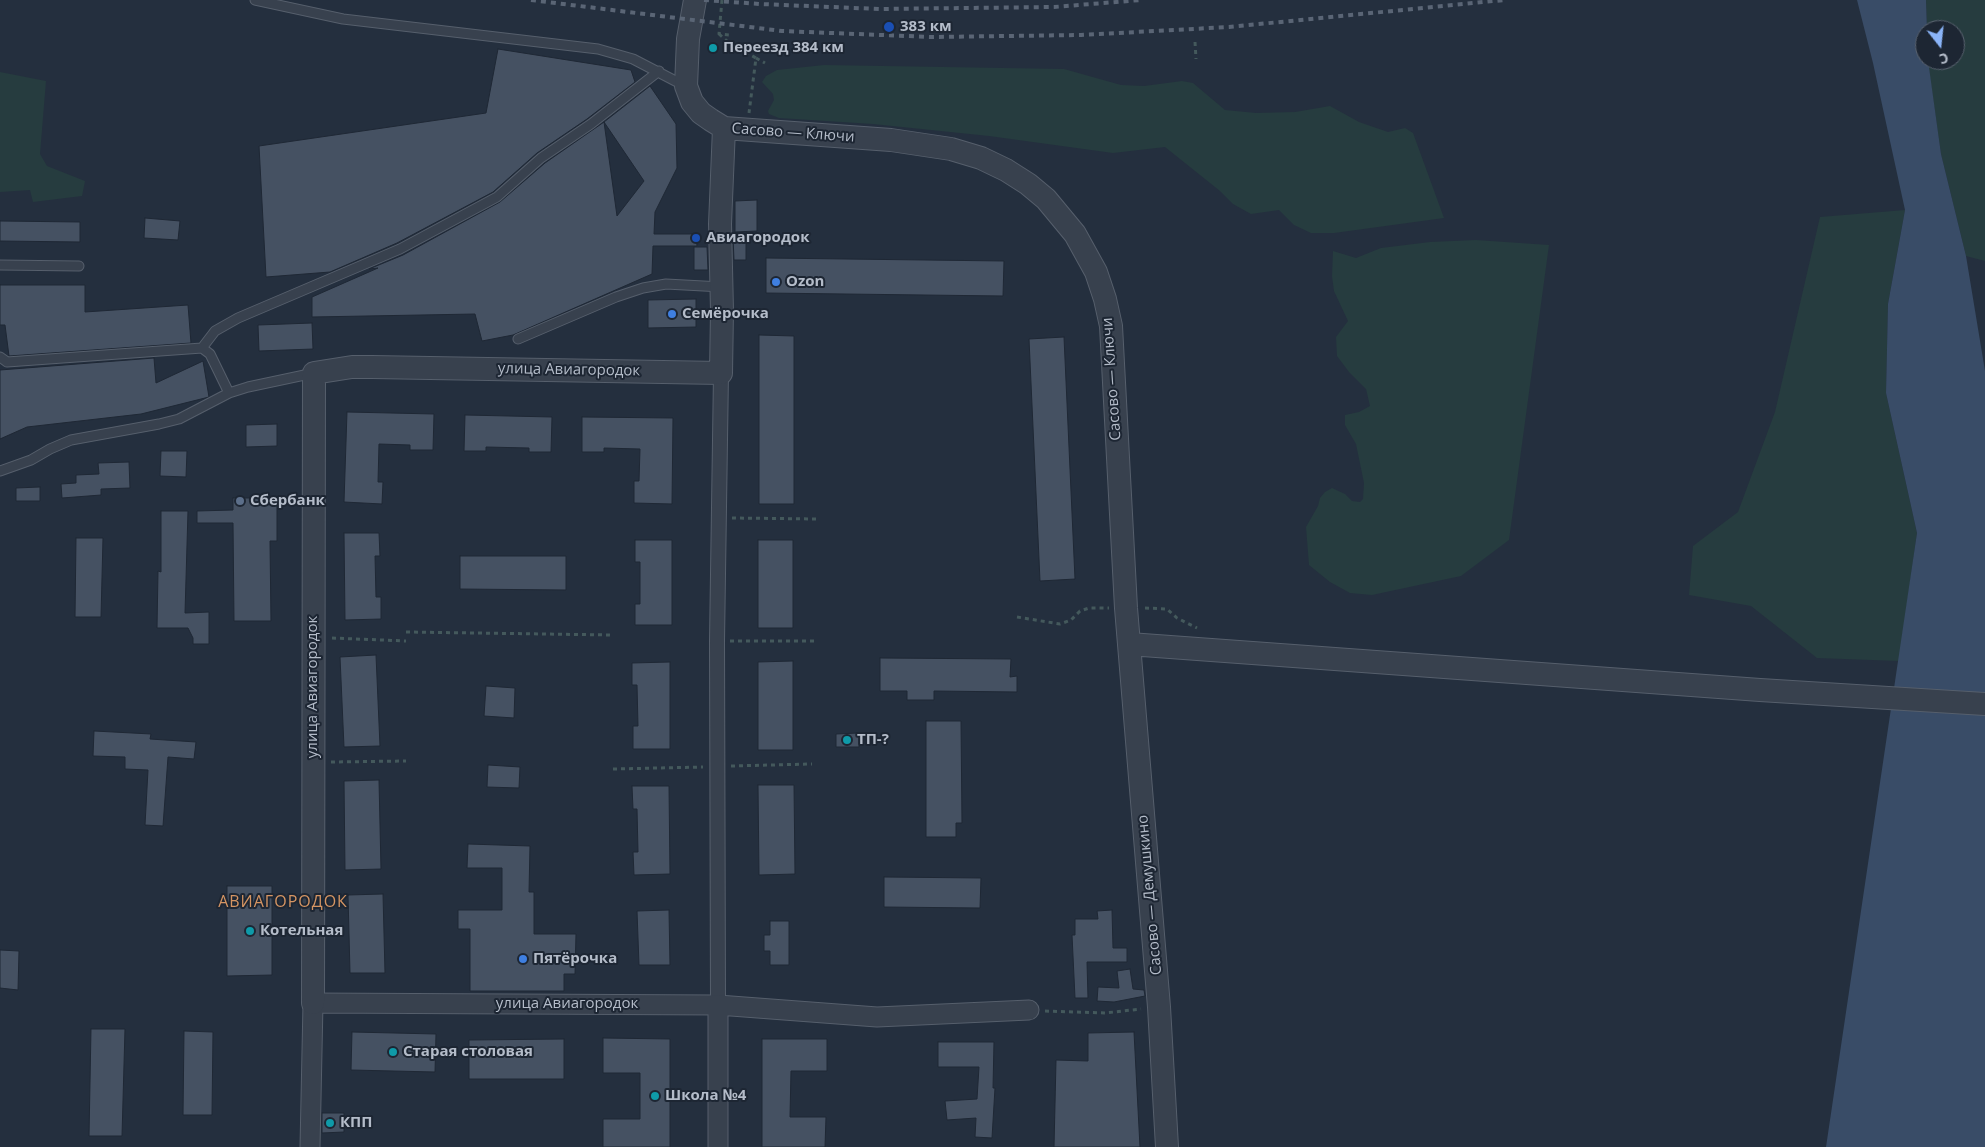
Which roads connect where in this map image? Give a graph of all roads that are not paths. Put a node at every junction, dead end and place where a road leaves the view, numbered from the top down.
1 (255, 0) edge
2 (695, 0) edge
3 (659, 71) junction
4 (686, 86) junction
5 (724, 128) junction
6 (0, 265) edge
7 (79, 266) dead end
8 (722, 287) junction
9 (518, 339) dead end
10 (202, 348) junction
11 (0, 357) edge
12 (314, 373) junction
13 (721, 373) junction
14 (230, 393) junction
15 (0, 471) edge
16 (1129, 644) junction
17 (1985, 704) edge
18 (313, 1004) junction
19 (718, 1005) junction
20 (1029, 1010) road end
21 (310, 1147) edge
22 (718, 1147) edge
23 (1167, 1147) edge

1 - 3 lane
2 - 4 street
3 - 4 lane
3 - 10 lane
4 - 5 street
5 - 8 street
5 - 16 street, Сасово — Ключи
6 - 7 lane
8 - 9 lane
8 - 13 street
10 - 11 lane
10 - 14 lane
12 - 13 street, улица Авиагородок
12 - 14 lane
12 - 18 street, улица Авиагородок
13 - 19 street
14 - 15 lane
16 - 17 street
16 - 23 street, Сасово — Демушкино
18 - 19 street, улица Авиагородок
18 - 21 street
19 - 20 street, улица Авиагородок
19 - 22 street

